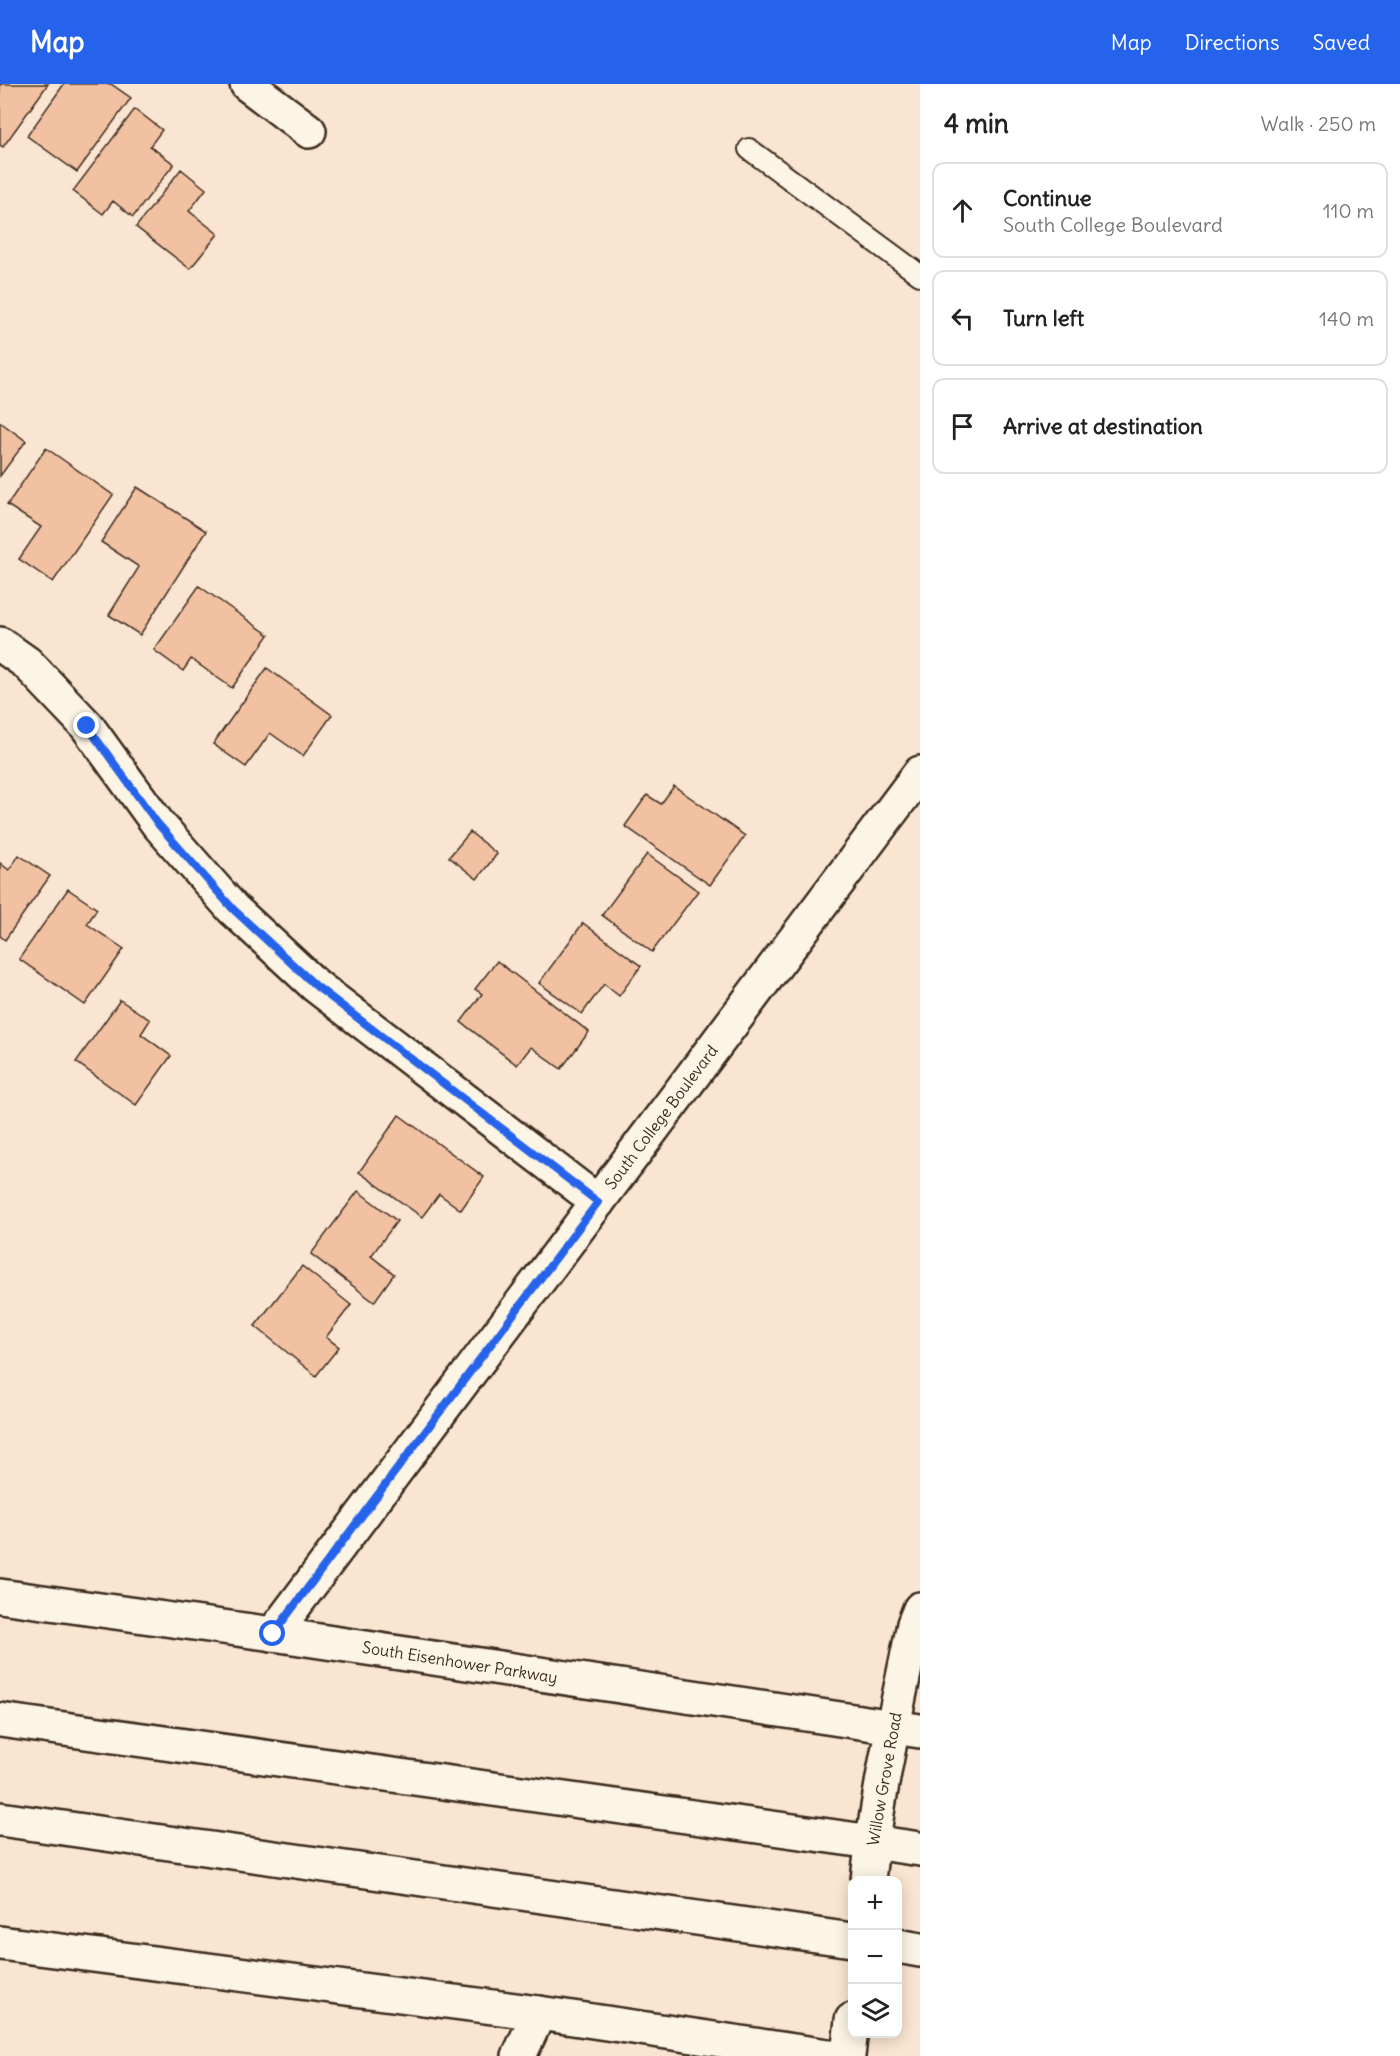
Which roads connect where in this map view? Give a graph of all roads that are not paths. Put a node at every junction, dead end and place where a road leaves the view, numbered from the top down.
1 (247, 84) edge
2 (309, 131) dead end
3 (749, 149) dead end
4 (920, 275) edge
5 (0, 644) edge
6 (920, 773) edge
7 (598, 1202) junction
8 (0, 1596) edge
9 (920, 1609) edge
10 (273, 1634) junction
11 (0, 1720) edge
12 (906, 1729) edge
13 (0, 1819) edge
14 (872, 1842) junction
15 (920, 1849) edge
16 (869, 1876) edge
17 (848, 1939) edge
18 (0, 1943) edge
19 (902, 1947) edge
20 (920, 1950) edge
21 (539, 2013) junction
22 (850, 2038) edge
23 (519, 2056) edge
24 (828, 2056) edge
25 (848, 2056) edge

1 - 2 main road
3 - 4 lane
5 - 7 main road
6 - 7 main road, South College Boulevard
7 - 10 main road, South College Boulevard
8 - 10 main road, South Eisenhower Parkway
9 - 12 main road, Willow Grove Road
10 - 12 main road, South Eisenhower Parkway
11 - 14 main road
12 - 14 main road, Willow Grove Road
13 - 17 main road
14 - 15 main road
14 - 16 main road, Willow Grove Road
18 - 21 main road
19 - 20 main road
21 - 23 main road
21 - 24 main road
22 - 25 main road

